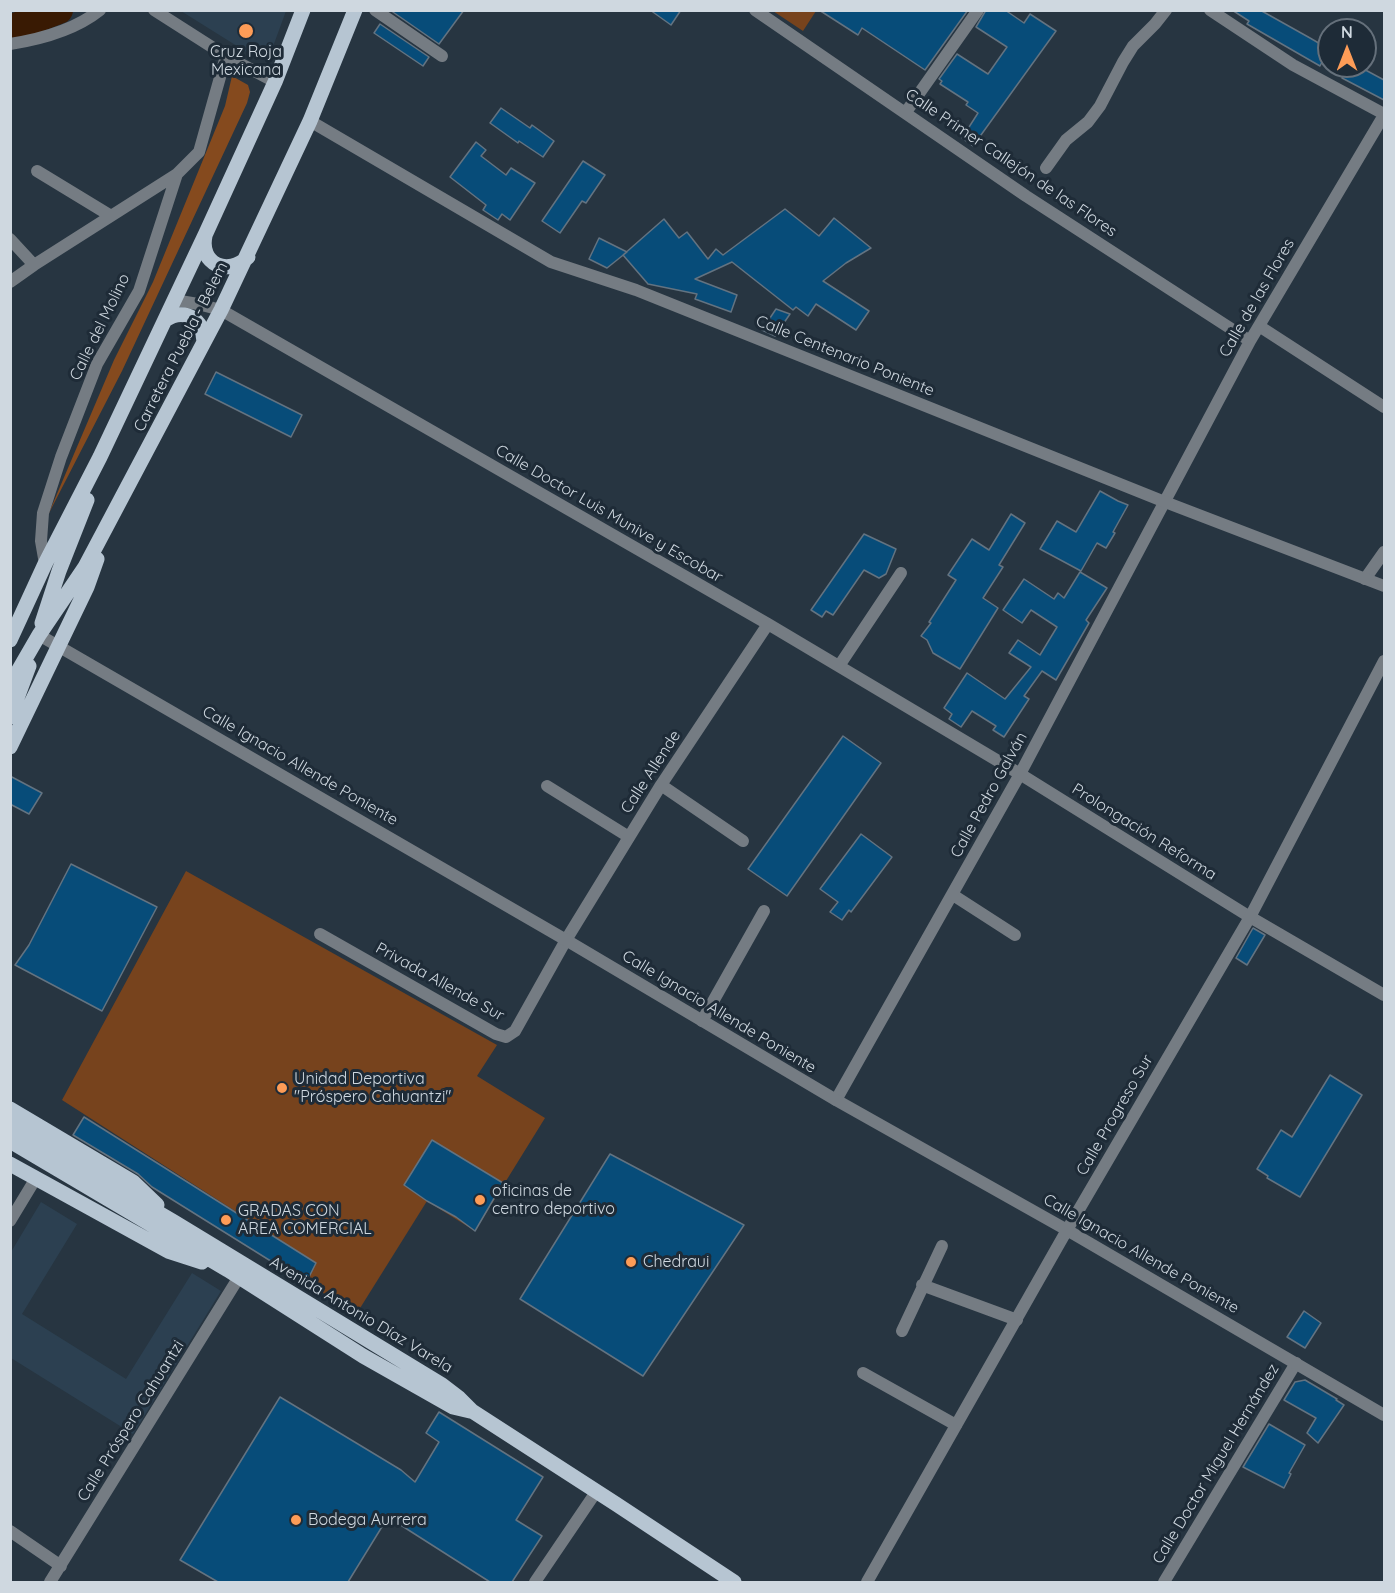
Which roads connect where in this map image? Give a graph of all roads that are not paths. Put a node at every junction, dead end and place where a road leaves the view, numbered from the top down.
1 (100, 10) edge
2 (154, 10) edge
3 (303, 10) edge
4 (355, 10) edge
5 (755, 10) edge
6 (978, 10) edge
7 (1166, 10) edge
8 (1210, 10) edge
9 (376, 11) edge
10 (10, 44) edge
11 (226, 56) junction
12 (442, 56) dead end
13 (275, 82) junction
14 (906, 112) junction
15 (1384, 114) edge
16 (310, 121) junction
17 (1046, 168) dead end
18 (37, 171) dead end
19 (177, 174) junction
20 (111, 216) junction
21 (206, 233) junction
22 (10, 239) edge
23 (248, 257) junction
24 (34, 265) junction
25 (10, 282) edge
26 (174, 300) junction
27 (221, 310) junction
28 (165, 320) junction
29 (1259, 326) junction
30 (1250, 341) junction
31 (204, 342) junction
32 (1384, 407) edge
33 (100, 457) junction
34 (1165, 502) junction
35 (102, 537) junction
36 (1384, 552) edge
37 (45, 564) junction
38 (901, 573) dead end
39 (1365, 579) junction
40 (1384, 586) edge
41 (768, 624) junction
42 (39, 635) junction
43 (11, 639) edge
44 (59, 646) junction
45 (1384, 661) edge
46 (838, 666) junction
47 (10, 685) edge
48 (10, 717) edge
49 (10, 747) edge
50 (1020, 774) junction
51 (661, 785) junction
52 (547, 786) dead end
53 (629, 837) junction
54 (743, 841) dead end
55 (953, 895) junction
56 (765, 911) dead end
57 (1250, 917) junction
58 (320, 934) dead end
59 (1015, 935) dead end
60 (566, 940) junction
61 (1384, 995) edge
62 (702, 1021) junction
63 (836, 1100) junction
64 (10, 1109) edge
65 (10, 1126) edge
66 (10, 1142) edge
67 (10, 1164) edge
68 (36, 1178) junction
69 (10, 1221) edge
70 (174, 1222) junction
71 (1067, 1230) junction
72 (942, 1246) dead end
73 (234, 1273) junction
74 (922, 1285) junction
75 (1017, 1320) junction
76 (902, 1331) dead end
77 (1296, 1363) junction
78 (863, 1373) dead end
79 (472, 1411) junction
80 (1384, 1415) edge
81 (956, 1425) junction
82 (596, 1492) junction
83 (10, 1531) edge
84 (61, 1566) junction
85 (50, 1582) edge
86 (535, 1582) edge
87 (734, 1582) edge
88 (867, 1582) edge
89 (1164, 1582) edge

1 - 10 street
2 - 11 street
3 - 13 main road, Carretera Puebla - Belem
4 - 16 main road, Carretera Puebla - Belem
5 - 14 street, Calle Primer Callejón de las Flores
6 - 14 street
7 - 17 street
8 - 15 street
9 - 12 street
11 - 13 street
11 - 19 street, Calle del Molino
13 - 21 main road, Carretera Puebla - Belem
14 - 30 street, Calle Primer Callejón de las Flores
15 - 29 street, Calle de las Flores
16 - 23 main road, Carretera Puebla - Belem
16 - 34 street, Calle Centenario Poniente
18 - 20 street
19 - 20 street, Calle del Molino
19 - 37 street, Calle del Molino
20 - 24 street, Calle del Molino
21 - 23 main road
21 - 26 main road, Carretera Puebla - Belem
22 - 24 street
23 - 27 main road, Carretera Puebla - Belem
24 - 25 street, Calle del Molino
26 - 27 street, Calle Doctor Luis Munive y Escobar
26 - 28 main road, Carretera Puebla - Belem
27 - 31 main road, Carretera Puebla - Belem
27 - 41 street, Calle Doctor Luis Munive y Escobar
28 - 31 main road
28 - 33 main road, Carretera Puebla - Belem
29 - 30 street, Calle de las Flores
29 - 32 street
30 - 34 street, Calle de las Flores
31 - 35 main road, Carretera Puebla - Belem
33 - 37 main road, Carretera Puebla - Belem
33 - 42 main road
34 - 39 street, Calle Centenario Poniente
34 - 50 street, Calle Pedro Galván
35 - 42 main road, Carretera Puebla - Belem
35 - 44 main road
36 - 39 street
37 - 43 main road, Carretera Puebla - Belem
38 - 46 street
39 - 40 street, Calle Centenario Poniente
41 - 46 street, Calle Doctor Luis Munive y Escobar
41 - 51 street, Calle Allende
42 - 44 street, Calle Ignacio Allende Poniente
42 - 47 main road, Carretera Puebla - Belem
42 - 48 main road
44 - 49 main road
44 - 60 street, Calle Ignacio Allende Poniente
45 - 57 street, Calle Progreso Sur
46 - 50 street, Calle Doctor Luis Munive y Escobar
50 - 55 street, Calle Pedro Galván
50 - 57 street, Prolongación Reforma
51 - 53 street, Calle Allende
51 - 54 street
52 - 53 street
53 - 60 street, Calle Allende
55 - 59 street
55 - 63 street, Calle Pedro Galván
56 - 62 street
57 - 61 street, Prolongación Reforma
57 - 71 street, Calle Progreso Sur
58 - 60 street, Privada Allende Sur
60 - 62 street, Calle Ignacio Allende Poniente
62 - 63 street, Calle Ignacio Allende Poniente
63 - 71 street, Calle Ignacio Allende Poniente
64 - 70 main road
65 - 70 main road, Avenida Antonio Díaz Varela
66 - 73 main road, Avenida Antonio Díaz Varela
67 - 68 main road
68 - 69 street
68 - 73 main road
70 - 79 main road, Avenida Antonio Díaz Varela
71 - 75 street, Calle Progreso Sur
71 - 77 street, Calle Ignacio Allende Poniente
72 - 74 street
73 - 79 main road, Avenida Antonio Díaz Varela
73 - 84 street, Calle Próspero Cahuantzi
74 - 75 street
74 - 76 street
75 - 81 street, Calle Progreso Sur
77 - 80 street, Calle Ignacio Allende Poniente
77 - 89 street, Calle Doctor Miguel Hernández
78 - 81 street
79 - 82 main road, Avenida Antonio Díaz Varela
81 - 88 street, Calle Progreso Sur
82 - 86 street
82 - 87 main road, Avenida Antonio Díaz Varela
83 - 84 street
84 - 85 street, Calle Próspero Cahuantzi

